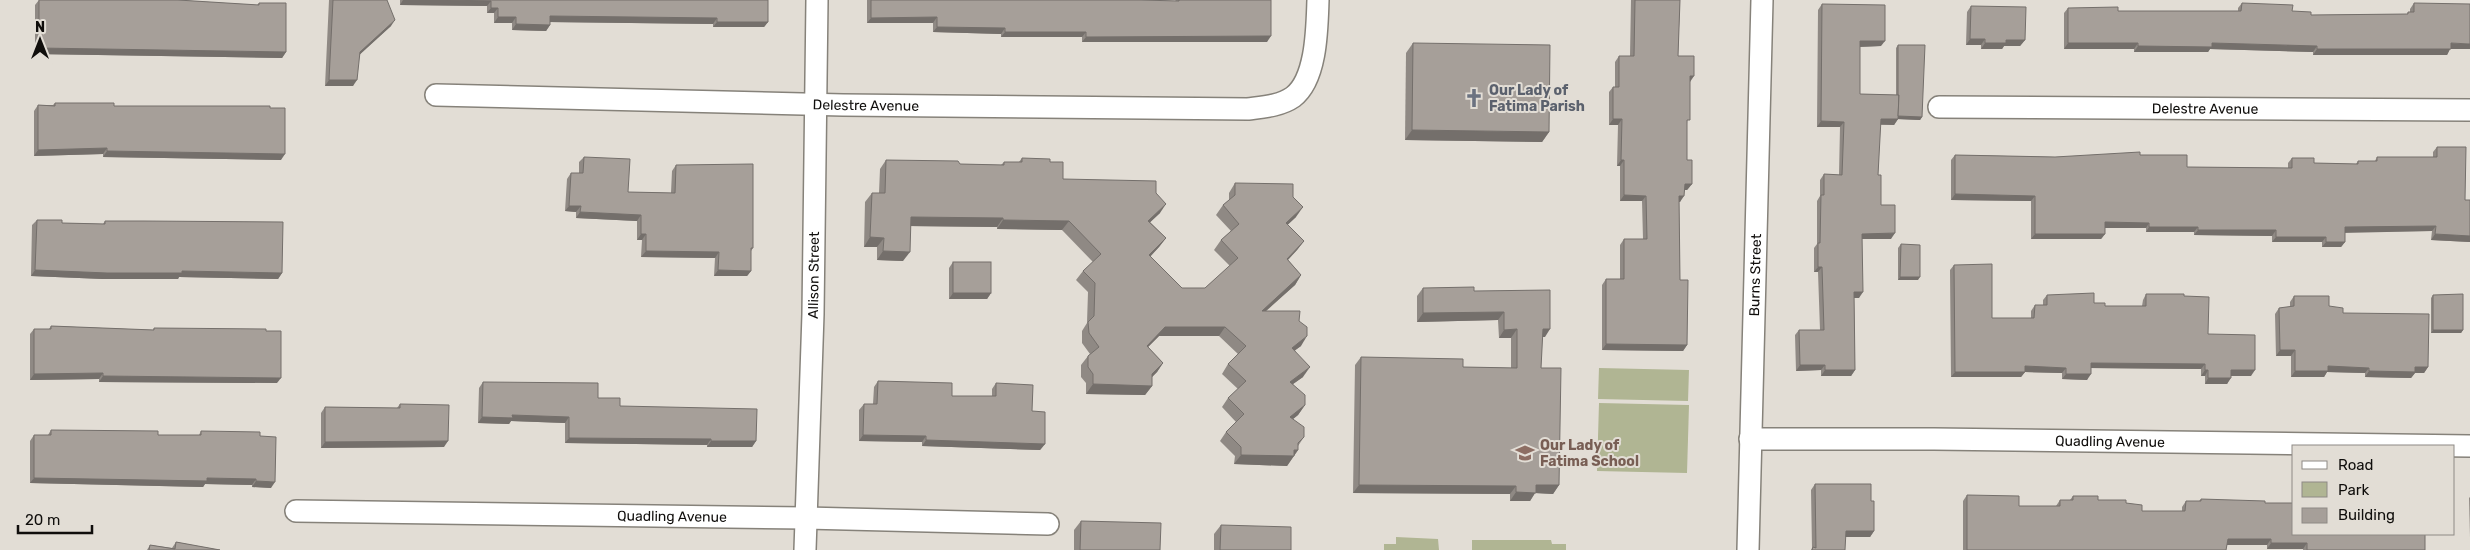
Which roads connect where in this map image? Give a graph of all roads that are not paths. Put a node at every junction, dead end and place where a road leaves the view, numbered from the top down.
1 (817, 0) edge
2 (1318, 0) edge
3 (1762, 0) edge
4 (436, 95) dead end
5 (816, 104) junction
6 (1939, 107) dead end
7 (2470, 110) edge
8 (1750, 439) junction
9 (2393, 445) edge
10 (2455, 446) edge
11 (2470, 446) edge
12 (296, 511) dead end
13 (806, 518) junction
14 (1048, 524) dead end
15 (805, 550) edge
16 (1748, 550) edge

1 - 5 street, Allison Street
2 - 5 street, Delestre Avenue
3 - 8 street, Burns Street
4 - 5 street, Delestre Avenue
5 - 13 street, Allison Street
6 - 7 street, Delestre Avenue
8 - 9 street, Quadling Avenue
8 - 16 street, Burns Street
10 - 11 street, Quadling Avenue
12 - 13 street, Quadling Avenue
13 - 14 street, Quadling Avenue
13 - 15 street, Allison Street

